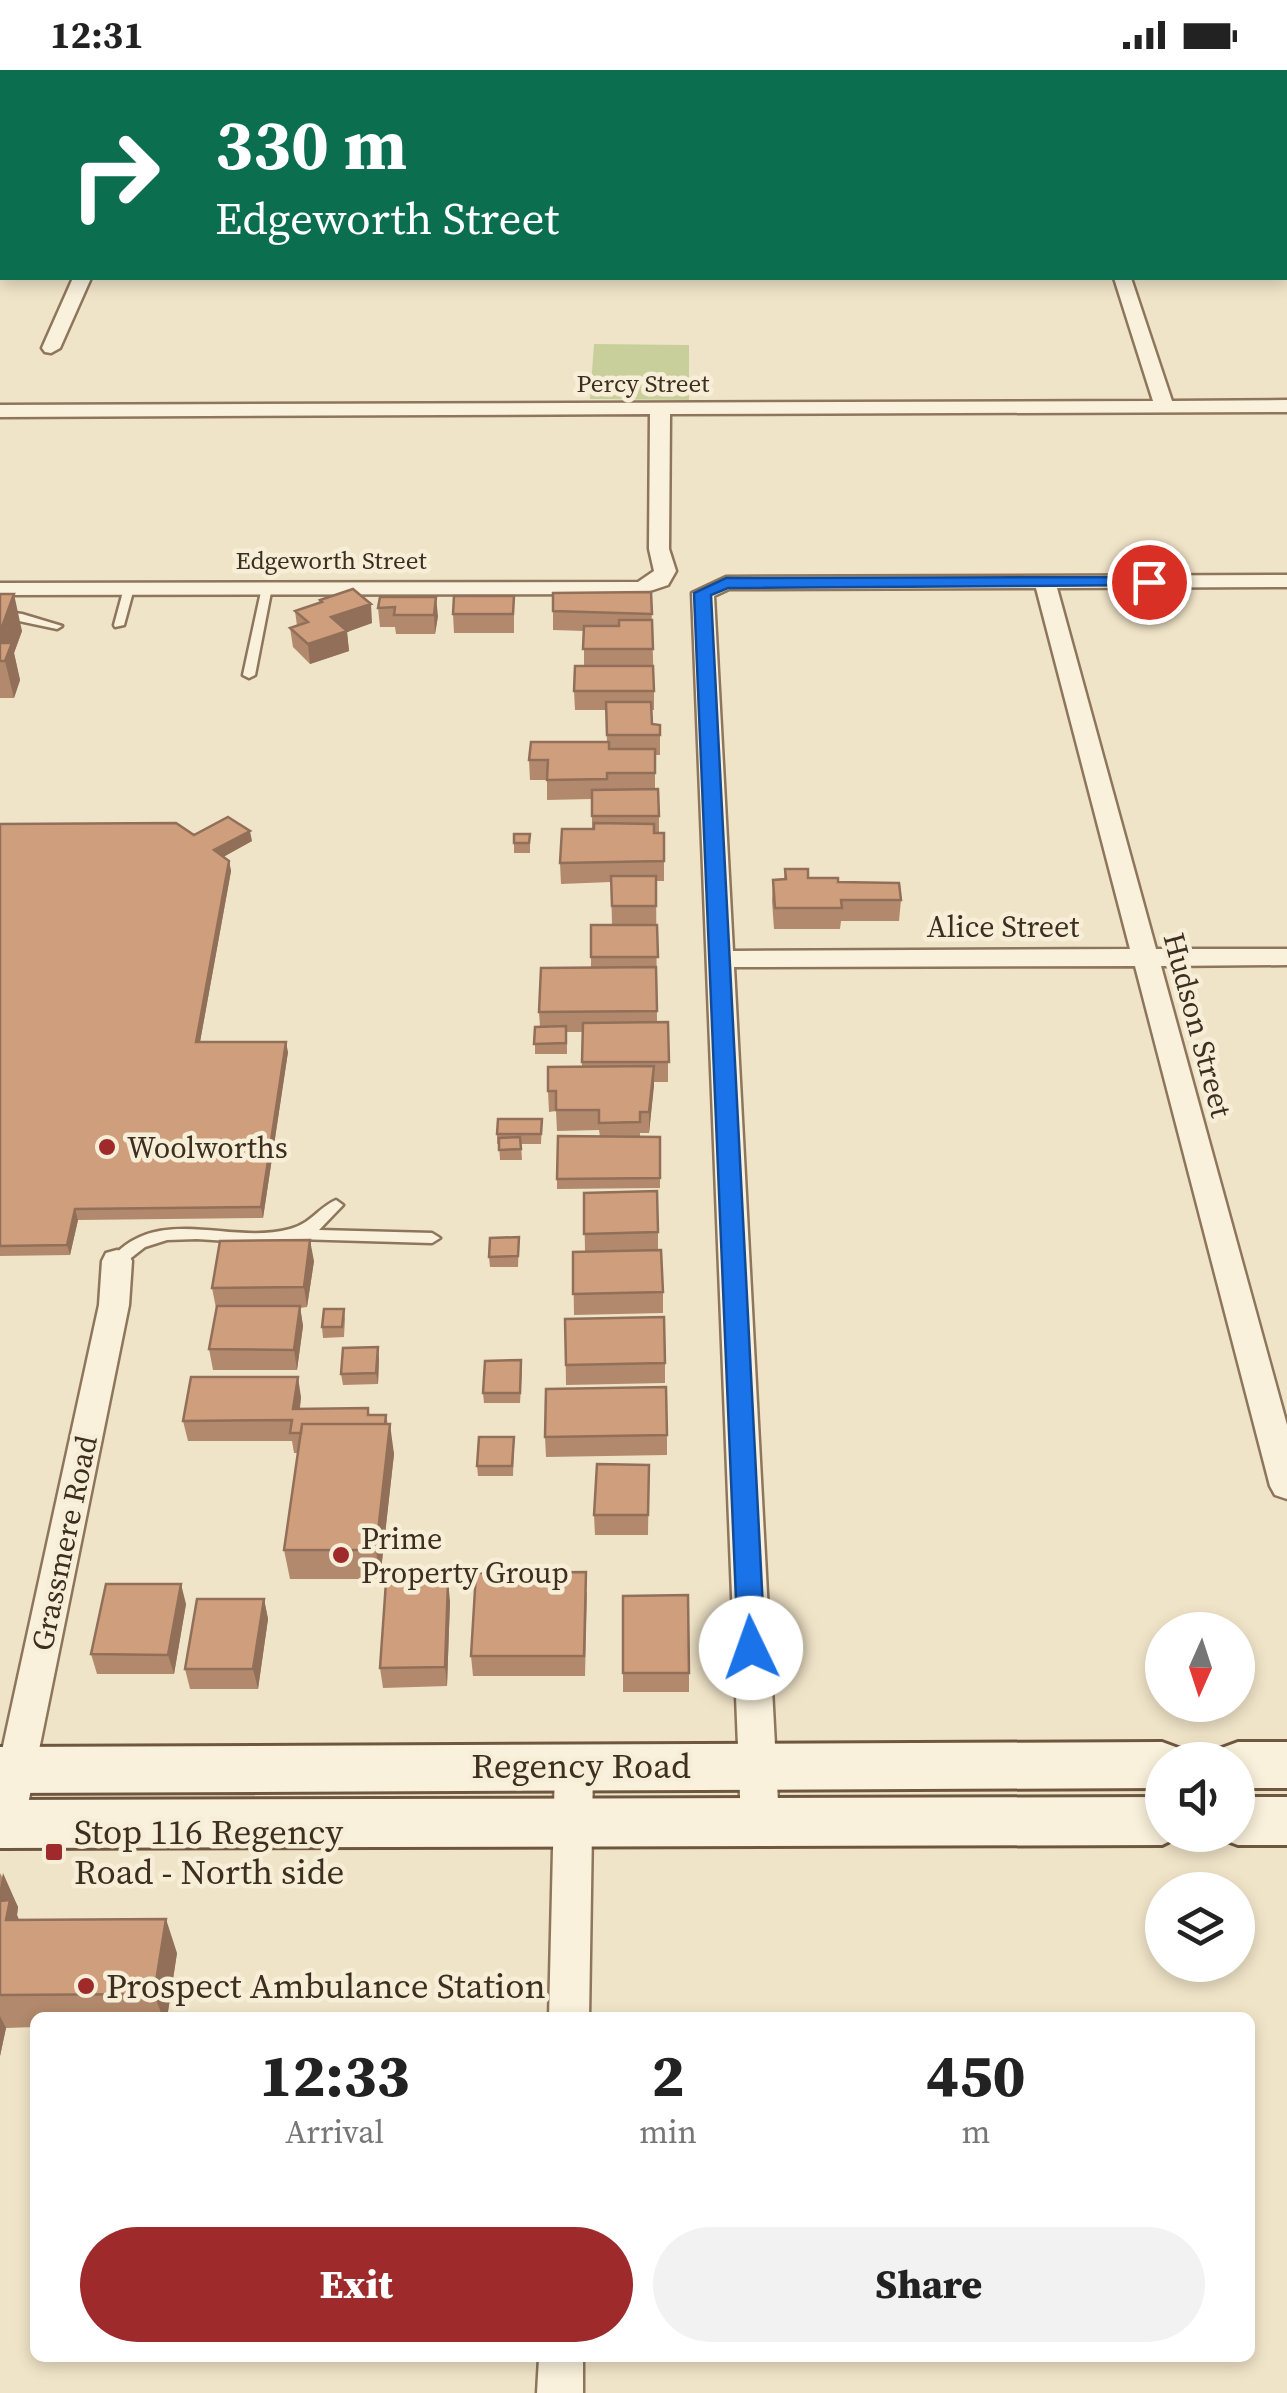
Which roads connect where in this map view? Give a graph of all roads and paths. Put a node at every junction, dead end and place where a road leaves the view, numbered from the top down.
1 (81, 280) edge
2 (1123, 280) edge
3 (51, 348) dead end
4 (1164, 406) junction
5 (1287, 406) edge
6 (660, 408) junction
7 (0, 410) edge
8 (1287, 581) edge
9 (1045, 582) junction
10 (130, 588) junction
11 (268, 588) junction
12 (0, 589) edge
13 (0, 614) edge
14 (120, 625) dead end
15 (57, 626) dead end
16 (249, 675) dead end
17 (1146, 958) junction
18 (1287, 958) edge
19 (719, 959) junction
20 (336, 1205) dead end
21 (294, 1234) junction
22 (432, 1238) dead end
23 (117, 1262) joint
24 (1287, 1486) edge
25 (757, 1765) junction
26 (1145, 1765) edge
27 (1255, 1765) edge
28 (1287, 1765) edge
29 (574, 1766) junction
30 (8, 1770) edge
31 (573, 1820) junction
32 (760, 1821) junction
33 (1145, 1821) edge
34 (1255, 1821) edge
35 (1287, 1821) edge
36 (2, 1824) edge
37 (568, 2012) edge
38 (561, 2362) edge
39 (560, 2393) edge

1 - 3 street
2 - 4 street
4 - 5 street, Percy Street
4 - 6 street, Percy Street
6 - 7 street, Percy Street
6 - 11 street, Edgeworth Street
8 - 9 street
9 - 17 street, Hudson Street
9 - 19 street
10 - 11 street, Edgeworth Street
10 - 12 street, Edgeworth Street
10 - 14 lane
11 - 16 lane
13 - 15 lane
17 - 18 street, Alice Street
17 - 19 street, Alice Street
17 - 24 street, Hudson Street
19 - 25 street
20 - 21 lane
21 - 22 lane
21 - 23 lane
23 - 30 street, Grassmere Road
25 - 26 main road, Regency Road
25 - 29 main road, Regency Road
25 - 32 street
27 - 28 main road
29 - 30 main road, Regency Road
29 - 31 street
30 - 36 street, Grassmere Road
31 - 32 main road, Regency Road
31 - 36 main road, Regency Road
31 - 37 street
32 - 33 main road, Regency Road
34 - 35 main road
38 - 39 street

